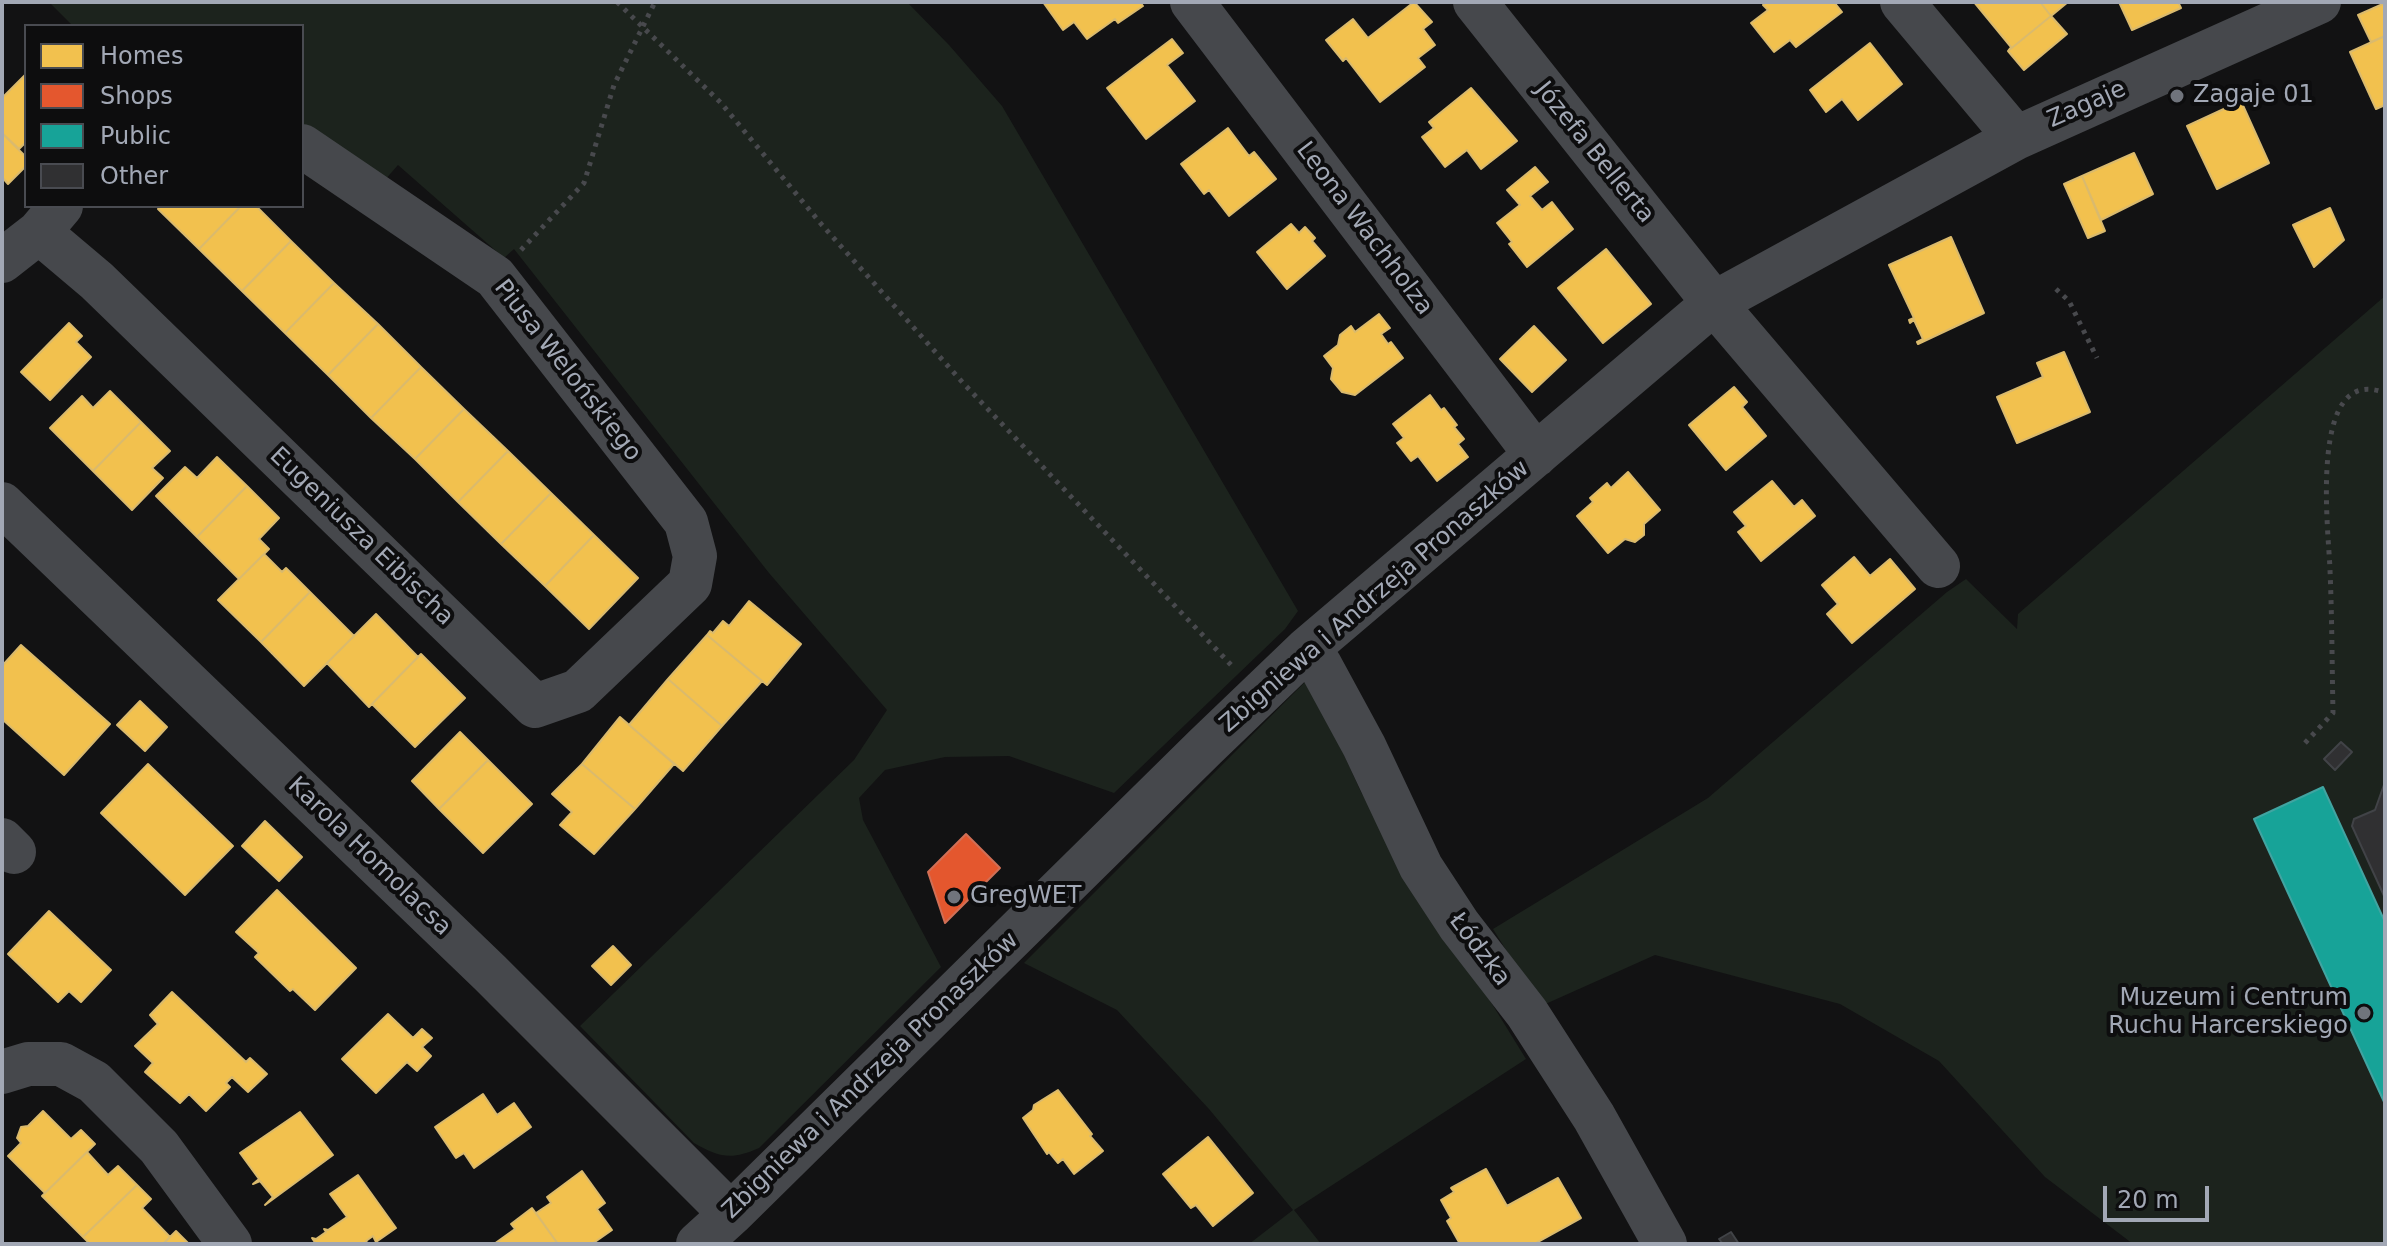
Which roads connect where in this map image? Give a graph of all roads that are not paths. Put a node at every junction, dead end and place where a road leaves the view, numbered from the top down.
1 (1192, 2) edge
2 (1475, 2) edge
3 (1902, 2) edge
4 (2319, 2) edge
5 (2016, 138) junction
6 (304, 147) edge
7 (50, 219) edge
8 (2, 261) edge
9 (1714, 303) junction
10 (1536, 455) junction
11 (2, 504) edge
12 (1938, 566) dead end
13 (690, 584) joint
14 (1306, 650) junction
15 (2, 1072) edge
16 (731, 1214) junction
17 (230, 1244) edge
18 (698, 1244) edge
19 (1665, 1244) edge

1 - 10 street, Leona Wachholza
2 - 9 street, Józefa Bellerta
3 - 5 street
4 - 5 street, Zagaje
5 - 9 street, Zbigniewa i Andrzeja Pronaszków
6 - 13 street, Piusa Welońskiego
7 - 8 street
7 - 13 street, Eugeniusza Eibischa
9 - 10 street, Zbigniewa i Andrzeja Pronaszków
9 - 12 street, Józefa Bellerta
10 - 14 street, Zbigniewa i Andrzeja Pronaszków
11 - 16 street, Karola Homolacsa
14 - 16 street, Zbigniewa i Andrzeja Pronaszków
14 - 19 street, Łódzka
15 - 17 street
16 - 18 street, Zbigniewa i Andrzeja Pronaszków

